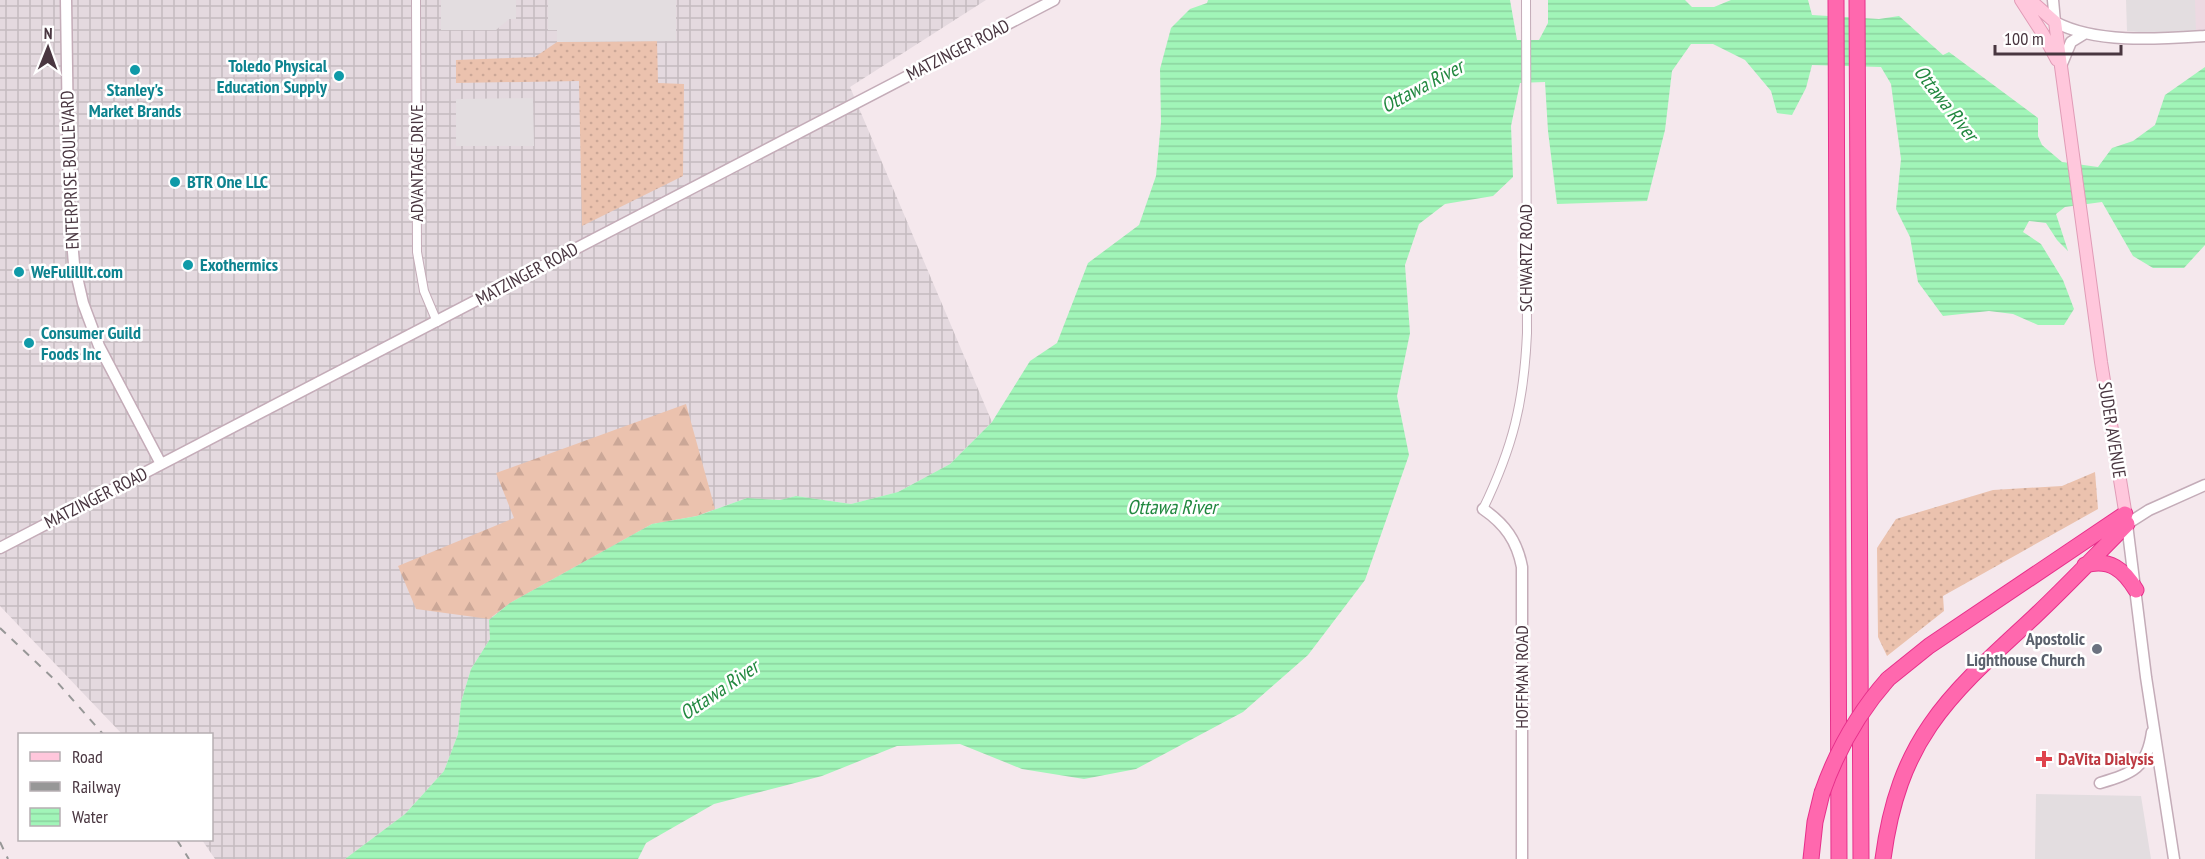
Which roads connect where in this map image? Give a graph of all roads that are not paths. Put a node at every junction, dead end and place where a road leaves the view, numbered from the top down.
1 (66, 0) edge
2 (416, 0) edge
3 (1054, 0) edge
4 (1526, 0) edge
5 (2020, 0) edge
6 (2030, 0) edge
7 (2053, 0) edge
8 (1836, 5) edge
9 (1857, 5) edge
10 (2055, 22) junction
11 (2084, 34) junction
12 (2205, 36) edge
13 (2061, 66) junction
14 (437, 322) junction
15 (161, 464) junction
16 (2205, 485) edge
17 (1483, 509) joint
18 (2126, 519) junction
19 (0, 548) edge
20 (2085, 566) junction
21 (2136, 590) junction
22 (2153, 719) junction
23 (2100, 783) dead end
24 (1522, 859) edge
25 (1811, 859) edge
26 (1839, 859) edge
27 (1861, 859) edge
28 (1883, 859) edge
29 (2174, 859) edge

1 - 15 street, ENTERPRISE BOULEVARD
2 - 14 street, ADVANTAGE DRIVE
3 - 14 street, MATZINGER ROAD
4 - 17 street, SCHWARTZ ROAD
5 - 13 main road
6 - 10 main road
7 - 10 street, SUDER AVENUE
8 - 26 highway
9 - 27 highway
10 - 11 street
10 - 13 main road, SUDER AVENUE
11 - 12 street
11 - 13 street
13 - 18 main road, SUDER AVENUE
14 - 15 street, MATZINGER ROAD
15 - 19 street, MATZINGER ROAD
16 - 18 street
17 - 24 street, HOFFMAN ROAD
18 - 20 highway
18 - 21 street, SUDER AVENUE
18 - 25 highway, bridge
20 - 21 highway
20 - 28 highway
21 - 22 street, SUDER AVENUE
22 - 23 street
22 - 29 street, SUDER AVENUE

